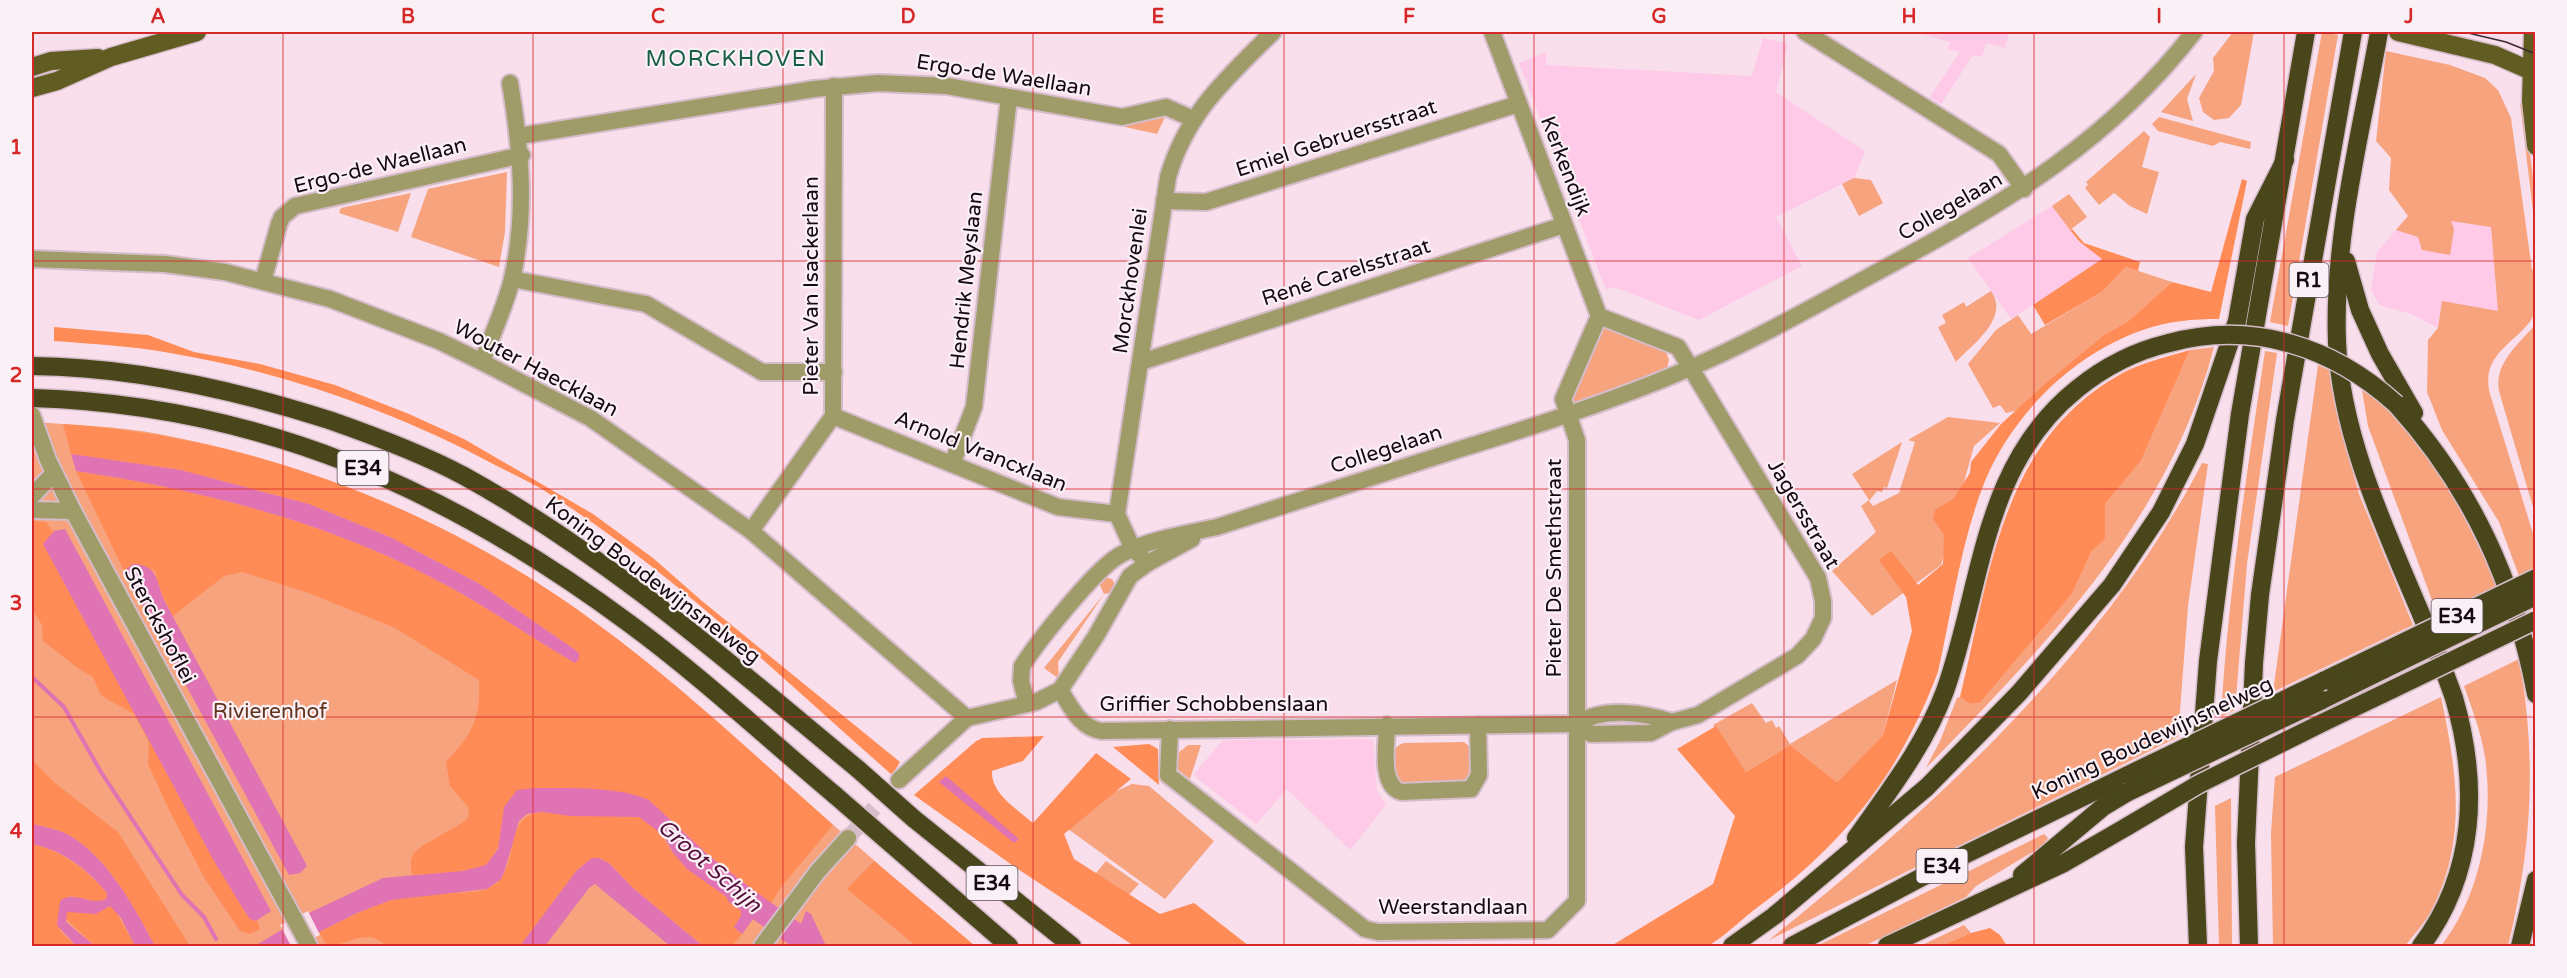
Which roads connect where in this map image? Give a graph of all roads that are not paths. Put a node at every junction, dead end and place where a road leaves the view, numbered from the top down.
1 (197, 32) edge
2 (1273, 32) edge
3 (1492, 32) edge
4 (1805, 32) edge
5 (2194, 32) edge
6 (2306, 32) edge
7 (2353, 32) edge
8 (2379, 32) edge
9 (2398, 32) edge
10 (2531, 34) edge
11 (111, 57) junction
12 (32, 67) edge
13 (2533, 72) edge
14 (510, 82) dead end
15 (834, 86) junction
16 (32, 88) edge
17 (1009, 97) junction
18 (1518, 104) junction
19 (1193, 119) junction
20 (519, 136) junction
21 (2535, 146) edge
22 (522, 155) junction
23 (2285, 160) junction
24 (2024, 189) junction
25 (1164, 201) junction
26 (1564, 225) junction
27 (2343, 248) junction
28 (32, 259) edge
29 (512, 279) junction
30 (263, 281) junction
31 (1599, 316) junction
32 (482, 362) junction
33 (1141, 362) junction
34 (32, 366) edge
35 (1690, 368) junction
36 (834, 372) junction
37 (32, 398) edge
38 (1568, 414) junction
39 (32, 415) edge
40 (833, 416) junction
41 (2439, 456) junction
42 (952, 464) junction
43 (54, 473) junction
44 (32, 495) edge
45 (32, 510) edge
46 (73, 511) junction
47 (1117, 514) junction
48 (1217, 526) junction
49 (750, 531) junction
50 (1133, 549) junction
51 (1148, 563) junction
52 (2535, 578) edge
53 (2535, 596) edge
54 (2535, 620) edge
55 (2382, 662) junction
56 (1060, 690) junction
57 (2535, 694) edge
58 (1027, 704) junction
59 (967, 718) junction
60 (1672, 722) joint
61 (1576, 724) junction
62 (1387, 725) junction
63 (1479, 725) junction
64 (1170, 729) junction
65 (899, 780) tunnel mouth
66 (2128, 783) junction
67 (848, 838) tunnel mouth
68 (1842, 859) junction
69 (2535, 880) edge
70 (2007, 888) junction
71 (307, 943) edge
72 (763, 945) edge
73 (1009, 946) edge
74 (1072, 946) edge
75 (1732, 946) edge
76 (1792, 946) edge
77 (1887, 946) edge
78 (2198, 946) edge
79 (2249, 946) edge
80 (2421, 946) edge
81 (2520, 946) edge

1 - 11 main road
2 - 19 street, Morckhovenlei
3 - 18 street, Kerkendijk
4 - 24 street
5 - 24 street, Collegelaan
6 - 23 highway, R1
7 - 79 highway, R1
8 - 27 highway
9 - 13 main road
10 - 13 main road
11 - 12 main road
11 - 16 main road
13 - 21 main road
14 - 20 street
15 - 17 street, Ergo-de Waellaan
15 - 20 street, Ergo-de Waellaan
15 - 36 street, Pieter Van Isackerlaan
17 - 19 street, Ergo-de Waellaan
17 - 42 street, Hendrik Meyslaan
18 - 25 street, Emiel Gebruersstraat
18 - 26 street, Kerkendijk
19 - 25 street, Morckhovenlei
20 - 22 street
22 - 29 street
22 - 30 street, Ergo-de Waellaan
23 - 68 highway
23 - 78 highway, R1
24 - 35 street, Collegelaan
25 - 33 street, Morckhovenlei
26 - 31 street, Kerkendijk
26 - 33 street, René Carelsstraat
27 - 41 highway
27 - 80 highway
28 - 30 street, Wouter Haecklaan
29 - 32 street
29 - 36 street
30 - 32 street, Wouter Haecklaan
31 - 35 street
31 - 38 street
32 - 49 street, Wouter Haecklaan
33 - 47 street, Morckhovenlei
34 - 74 highway, Koning Boudewijnsnelweg / E34, bridge
35 - 38 street, Collegelaan
35 - 60 street, Jagersstraat
36 - 40 street, Pieter Van Isackerlaan
37 - 73 highway, E34, bridge
38 - 48 street, Collegelaan
38 - 61 street, Pieter De Smethstraat
39 - 43 street, Sterckshoflei
40 - 42 street, Arnold Vrancxlaan
40 - 49 street, Pieter Van Isackerlaan
41 - 57 highway
41 - 68 highway, bridge
42 - 47 street, Arnold Vrancxlaan
43 - 44 street
43 - 46 street, Sterckshoflei
45 - 46 street
46 - 71 street, Sterckshoflei
47 - 50 street
48 - 50 street, Collegelaan
48 - 51 street, Collegelaan
49 - 59 street, Wouter Haecklaan
50 - 51 street
50 - 58 street, Collegelaan
51 - 56 street, Collegelaan
52 - 55 highway, Koning Boudewijnsnelweg / E34, bridge
53 - 55 highway, E34, bridge
54 - 70 highway, E34, bridge
55 - 66 highway, Koning Boudewijnsnelweg / E34, bridge
56 - 58 street
56 - 64 street, Griffier Schobbenslaan
58 - 59 street
59 - 65 street
60 - 61 street, Griffier Schobbenslaan
61 - 63 street, Griffier Schobbenslaan
61 - 64 street, Weerstandlaan
62 - 63 street, Griffier Schobbenslaan
62 - 63 street
62 - 64 street, Griffier Schobbenslaan
66 - 70 highway, E34
66 - 76 highway, Koning Boudewijnsnelweg / E34
67 - 72 street
68 - 75 highway
69 - 81 highway
70 - 77 highway, E34

